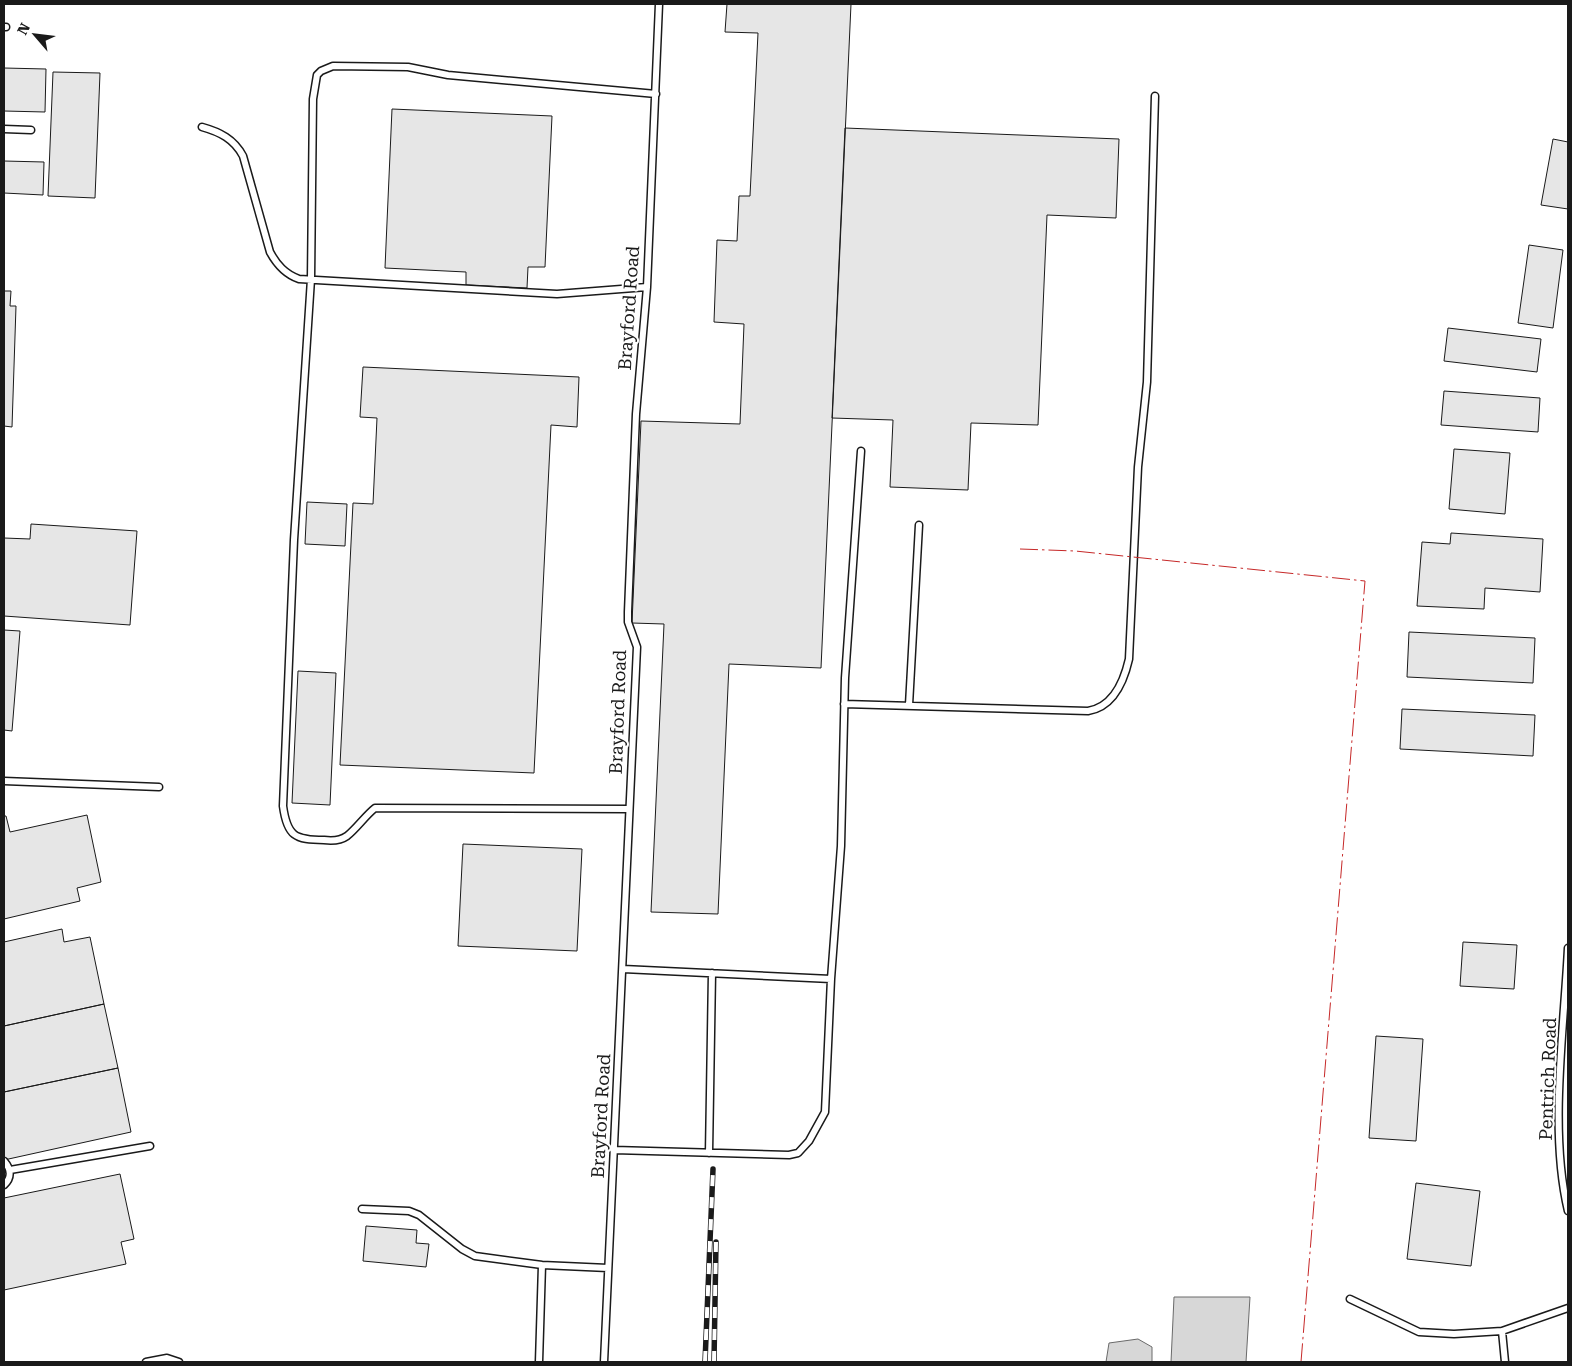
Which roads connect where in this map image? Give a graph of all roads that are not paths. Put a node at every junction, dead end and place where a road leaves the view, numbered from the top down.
1 (659, 4) edge
2 (656, 94) junction
3 (1155, 96) dead end
4 (202, 127) dead end
5 (4, 129) edge
6 (31, 130) dead end
7 (311, 279) junction
8 (647, 287) junction
9 (861, 451) dead end
10 (919, 525) dead end
11 (844, 704) junction
12 (909, 705) junction
13 (4, 781) edge
14 (158, 787) dead end
15 (630, 809) junction
16 (1568, 948) edge
17 (623, 969) junction
18 (712, 973) junction
19 (831, 979) junction
20 (150, 1146) dead end
21 (614, 1150) junction
22 (709, 1153) junction
23 (4, 1161) edge
24 (10, 1170) junction
25 (4, 1185) edge
26 (362, 1209) dead end
27 (1568, 1211) edge
28 (542, 1264) junction
29 (608, 1268) junction
30 (1350, 1299) dead end
31 (1568, 1308) edge
32 (1502, 1331) junction
33 (146, 1362) edge
34 (178, 1362) edge
35 (539, 1362) edge
36 (604, 1362) edge
37 (1505, 1362) edge

1 - 2 lane, Brayford Road
2 - 7 lane
2 - 8 lane, Brayford Road
3 - 12 lane
4 - 7 lane
5 - 6 lane
7 - 8 lane
7 - 15 lane
8 - 15 lane, Brayford Road
9 - 11 lane
10 - 12 lane
11 - 12 lane
11 - 19 lane
13 - 14 lane
15 - 17 lane, Brayford Road
16 - 27 lane, Pentrich Road
17 - 18 lane
17 - 21 lane, Brayford Road
18 - 19 lane
18 - 22 lane
19 - 22 lane
20 - 24 lane
21 - 22 lane
21 - 29 lane, Brayford Road
23 - 24 lane
24 - 25 lane
26 - 28 lane
28 - 29 lane
28 - 35 lane
29 - 36 lane, Brayford Road
30 - 32 lane
31 - 32 lane
32 - 37 lane
33 - 34 lane

